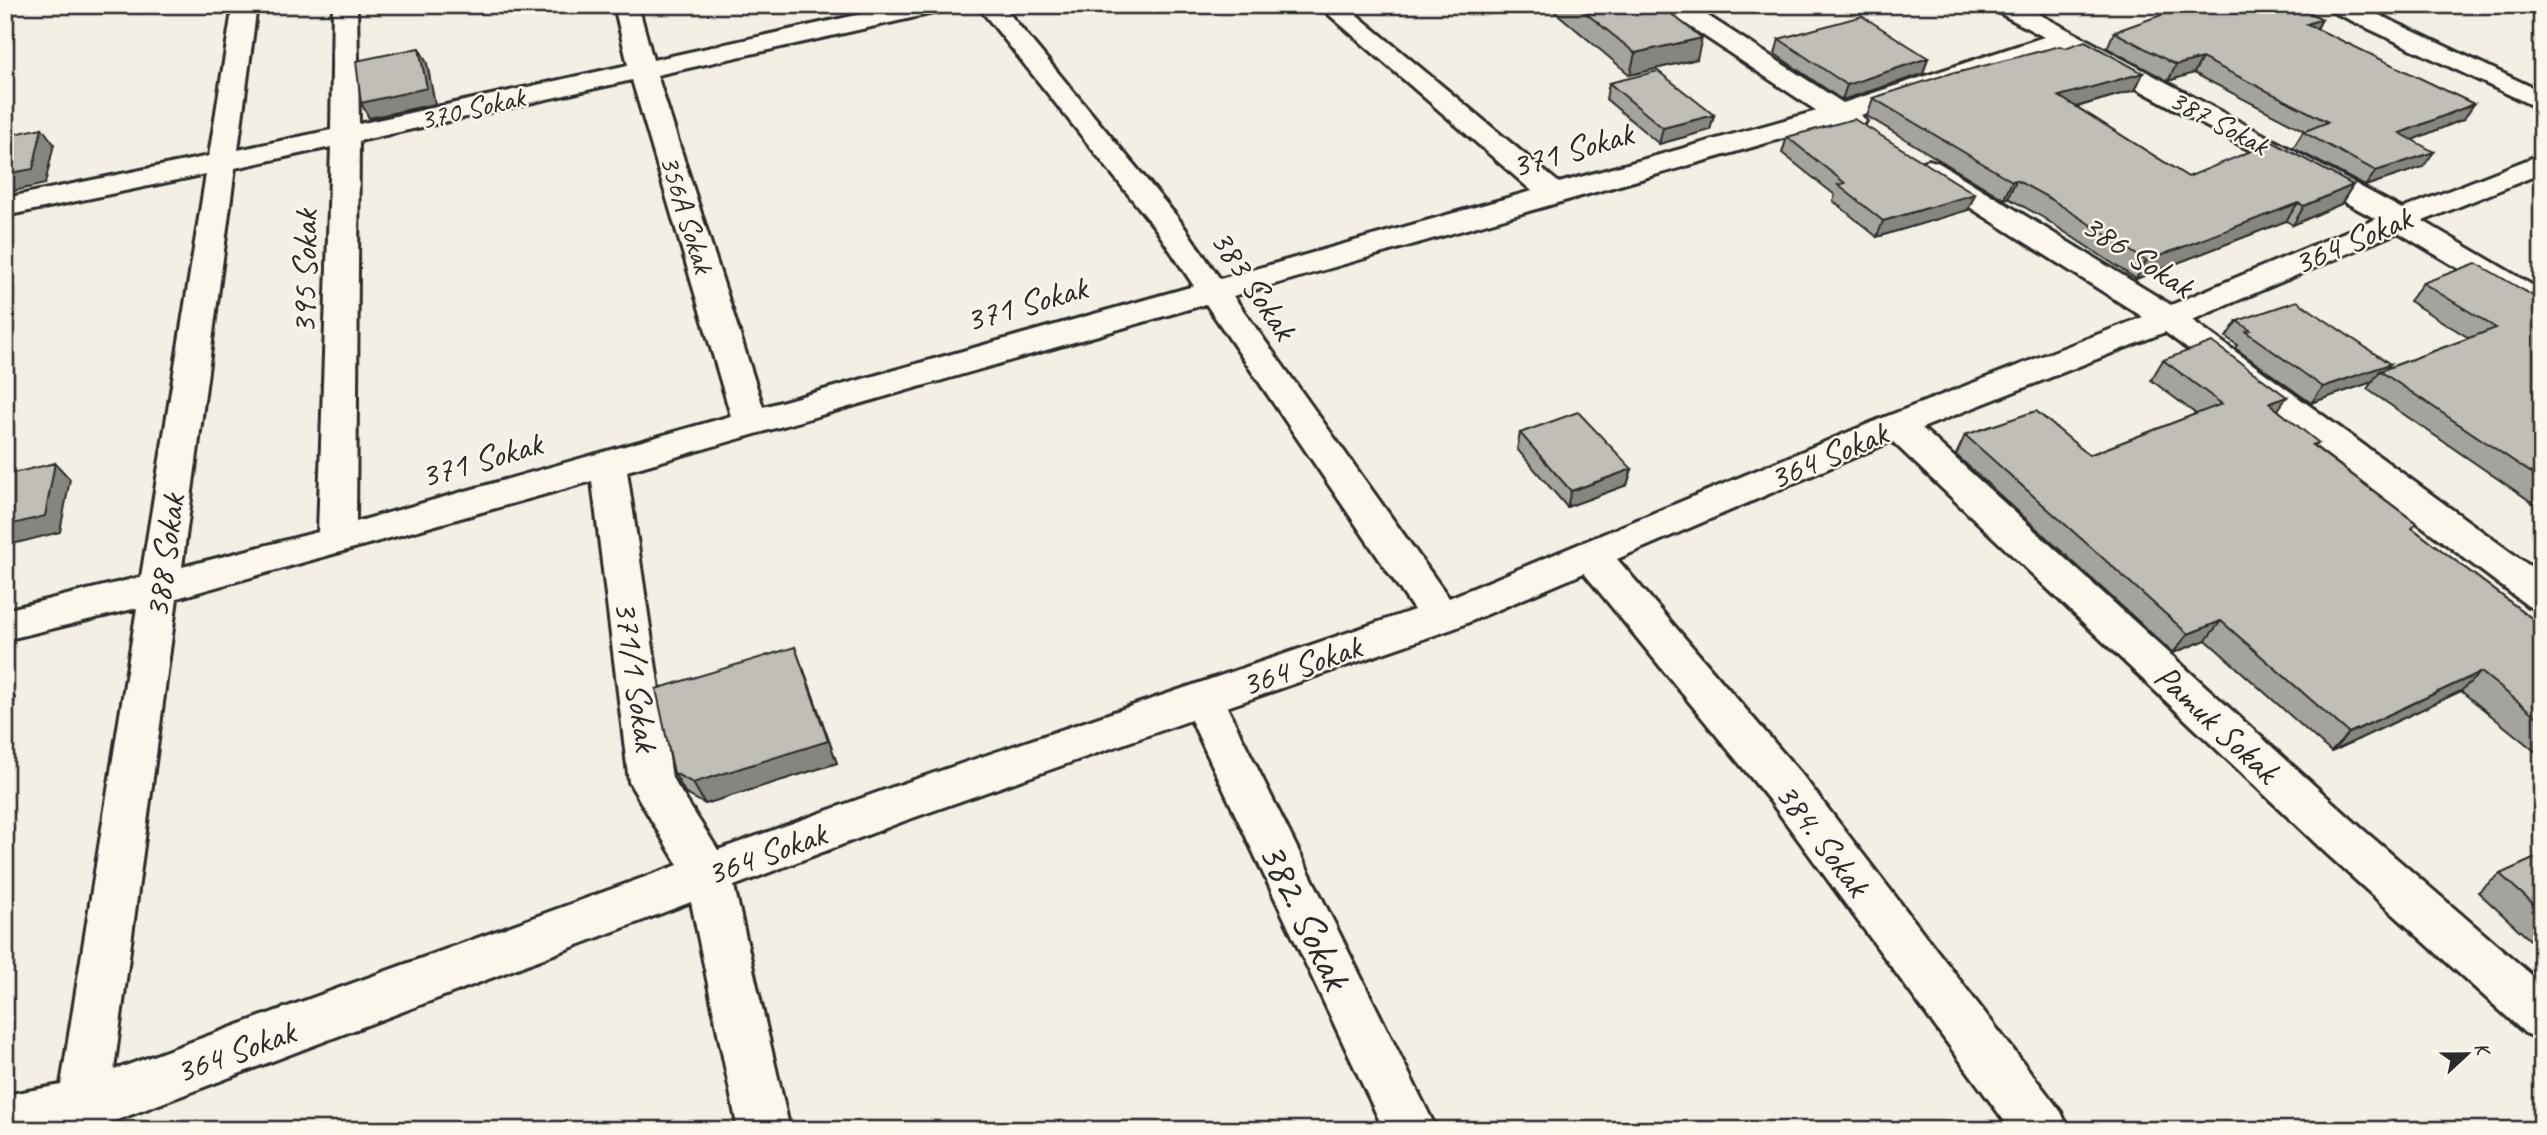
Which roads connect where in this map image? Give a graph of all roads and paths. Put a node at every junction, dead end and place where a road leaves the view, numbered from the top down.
1 (245, 5) edge
2 (345, 5) edge
3 (626, 5) edge
4 (938, 5) edge
5 (989, 5) edge
6 (1330, 5) edge
7 (1674, 5) edge
8 (2003, 5) edge
9 (2338, 5) edge
10 (2064, 39) junction
11 (642, 68) junction
12 (2542, 102) edge
13 (1839, 113) junction
14 (1874, 135) edge
15 (345, 138) junction
16 (1909, 156) edge
17 (2542, 163) edge
18 (222, 164) junction
19 (1554, 194) junction
20 (5, 207) edge
21 (2400, 220) junction
22 (1212, 290) junction
23 (2542, 305) edge
24 (2167, 317) junction
25 (750, 422) junction
26 (1897, 425) junction
27 (608, 463) junction
28 (337, 541) junction
29 (1592, 556) junction
30 (159, 588) junction
31 (2542, 596) edge
32 (1441, 617) junction
33 (5, 625) edge
34 (1202, 699) junction
35 (708, 874) junction
36 (2542, 1016) edge
37 (5, 1122) edge
38 (69, 1122) edge
39 (764, 1130) edge
40 (1411, 1130) edge
41 (2043, 1130) edge

1 - 18 street, 388 Sokak
2 - 15 street, 395 Sokak
3 - 11 street, 356A Sokak
4 - 11 street, 370 Sokak
5 - 22 street, 383 Sokak
6 - 19 street
7 - 13 street
8 - 10 street, 387 Sokak
9 - 12 street
10 - 13 street, 371 Sokak
10 - 21 street, 387 Sokak
11 - 15 street, 370 Sokak
11 - 25 street, 356A Sokak
13 - 14 street
13 - 19 street, 371 Sokak
15 - 18 street, 370 Sokak
15 - 28 street, 395 Sokak
16 - 24 street, 386 Sokak
17 - 21 street, 364 Sokak
18 - 20 street, 370 Sokak
18 - 30 street, 388 Sokak
19 - 22 street, 371 Sokak
21 - 23 street, 387 Sokak
21 - 24 street, 364 Sokak
22 - 25 street, 371 Sokak
22 - 32 street, 383 Sokak
24 - 26 street, 364 Sokak
24 - 31 street, 386 Sokak
25 - 27 street, 371 Sokak
26 - 29 street, 364 Sokak
26 - 36 street, Pamuk Sokak
27 - 28 street, 371 Sokak
27 - 35 street, 371/1 Sokak
28 - 30 street, 371 Sokak
29 - 32 street, 364 Sokak
29 - 41 street, 384. Sokak
30 - 33 street, 371 Sokak
30 - 38 street, 388 Sokak
32 - 34 street, 364 Sokak
34 - 35 street, 364 Sokak
34 - 40 street, 382. Sokak
35 - 38 street, 364 Sokak
35 - 39 street, 371/1 Sokak
37 - 38 street, 364 Sokak

